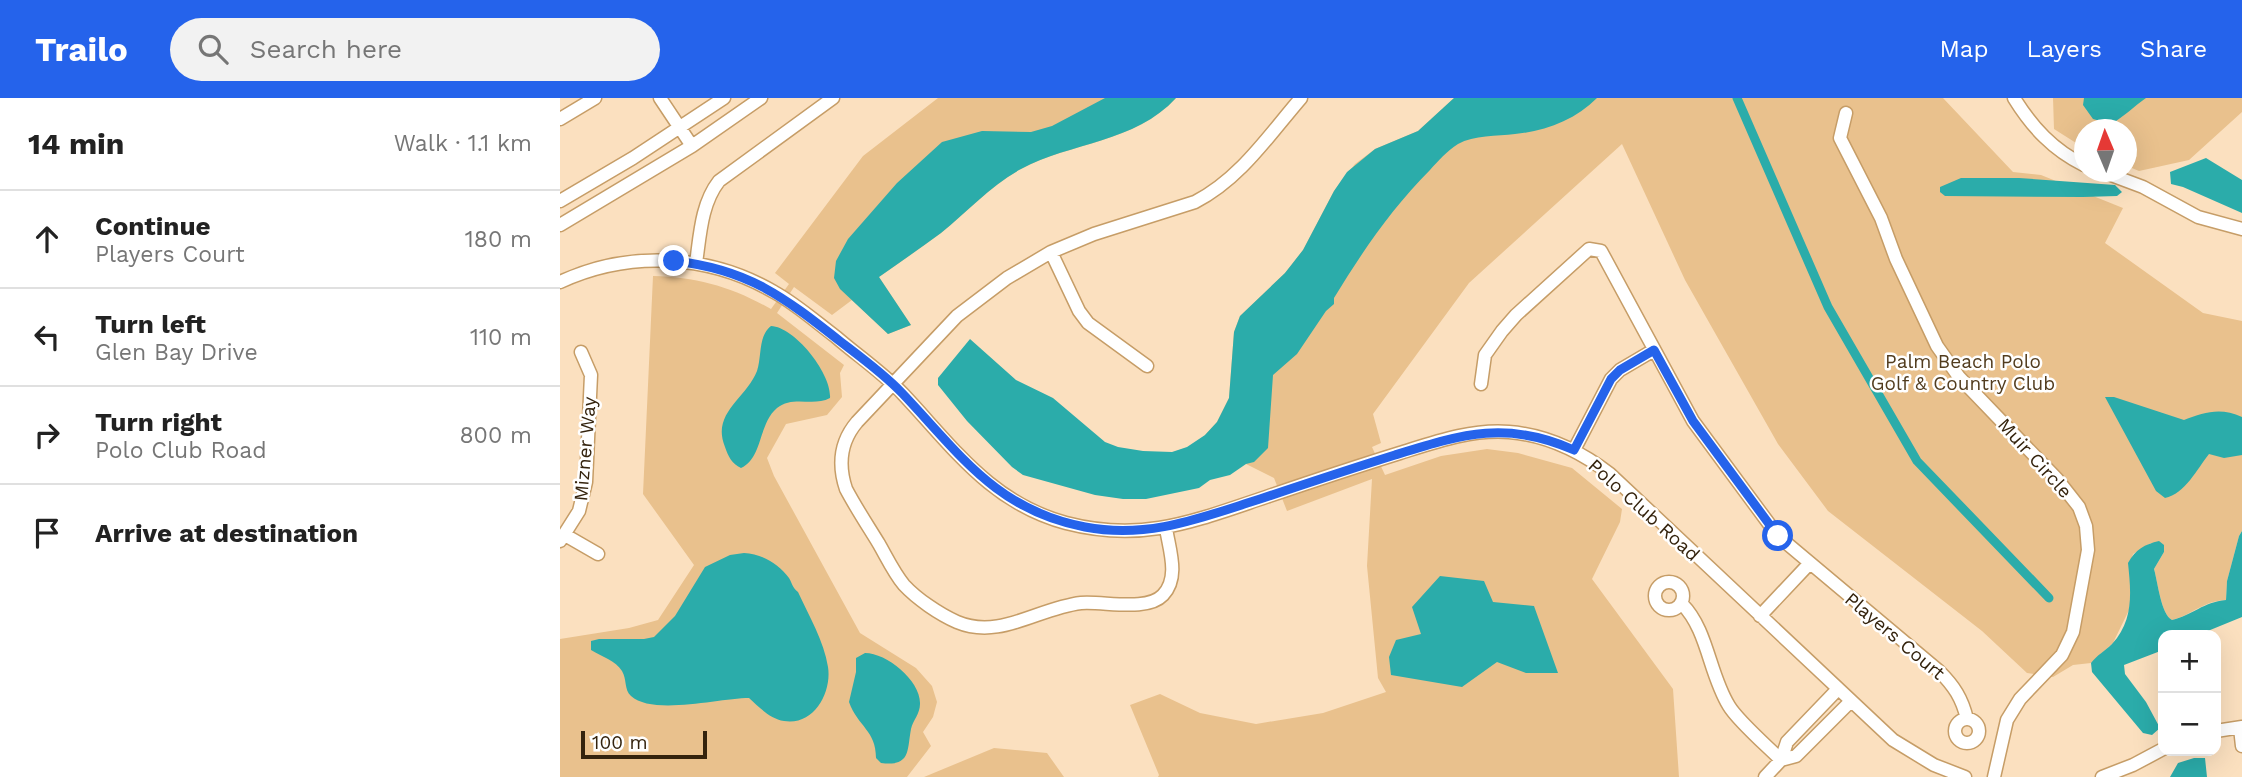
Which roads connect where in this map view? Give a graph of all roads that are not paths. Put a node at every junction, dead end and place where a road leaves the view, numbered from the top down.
1 (660, 98) edge
2 (724, 98) edge
3 (761, 98) edge
4 (834, 98) edge
5 (1301, 98) edge
6 (2014, 98) edge
7 (590, 99) edge
8 (1846, 113) dead end
9 (560, 119) edge
10 (681, 128) junction
11 (692, 146) junction
12 (2074, 158) edge
13 (2129, 182) edge
14 (560, 201) edge
15 (560, 225) edge
16 (2242, 229) edge
17 (1051, 252) junction
18 (696, 263) junction
19 (560, 282) edge
20 (1654, 350) junction
21 (581, 352) dead end
22 (1147, 366) dead end
23 (893, 384) junction
24 (1481, 384) dead end
25 (1574, 450) junction
26 (1166, 528) junction
27 (563, 538) edge
28 (598, 554) dead end
29 (1809, 564) junction
30 (1682, 604) dead end
31 (1760, 616) junction
32 (1837, 690) junction
33 (1850, 702) junction
34 (1967, 719) dead end
35 (2241, 727) edge
36 (2221, 730) edge
37 (2242, 746) edge
38 (2158, 752) edge
39 (1781, 760) junction
40 (1765, 777) edge
41 (1965, 777) edge
42 (1994, 777) edge
43 (2102, 777) edge

1 - 10 street
2 - 10 street
3 - 11 street
4 - 18 street
5 - 17 street
6 - 12 street
7 - 9 street
8 - 42 street, Muir Circle
10 - 11 street
10 - 14 street
11 - 15 street
13 - 16 street
17 - 22 street
17 - 23 street
18 - 19 street, Polo Club Road
18 - 23 street, Polo Club Road
20 - 24 street, Players Court
20 - 25 street
20 - 29 street, Players Court
21 - 27 street, Mizner Way
23 - 26 street, Polo Club Road
23 - 26 street
25 - 26 street, Polo Club Road
25 - 31 street, Polo Club Road
27 - 28 street
29 - 31 street
29 - 34 street, Players Court
30 - 39 street
31 - 32 street, Polo Club Road
32 - 33 street, Polo Club Road
32 - 39 street
33 - 39 street
33 - 41 street, Polo Club Road
35 - 36 street
35 - 37 street
38 - 43 street
39 - 40 street

